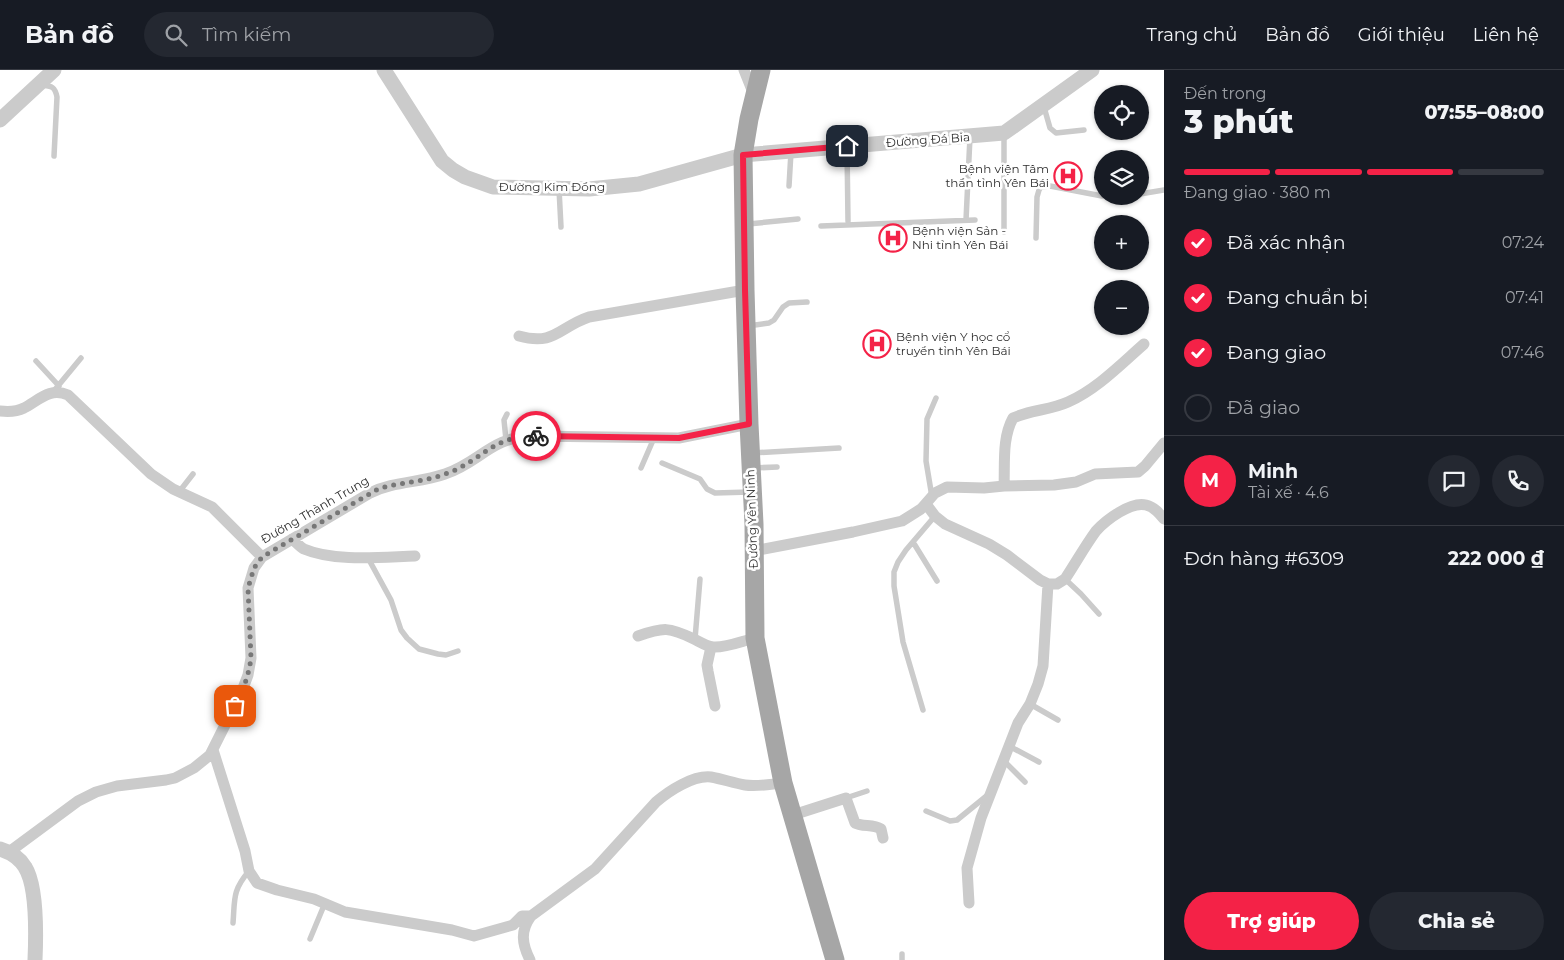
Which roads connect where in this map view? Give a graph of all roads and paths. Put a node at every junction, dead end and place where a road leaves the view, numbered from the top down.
1 (54, 70) edge
2 (384, 70) edge
3 (744, 70) edge
4 (761, 70) edge
5 (1088, 71) edge
6 (38, 84) junction
7 (754, 95) junction
8 (1043, 105) junction
9 (0, 120) edge
10 (1084, 130) dead end
11 (1004, 133) junction
12 (970, 137) junction
13 (847, 146) junction
14 (791, 150) junction
15 (743, 155) junction
16 (54, 156) dead end
17 (789, 186) dead end
18 (559, 188) junction
19 (1164, 190) edge
20 (1149, 192) edge
21 (1094, 194) edge
22 (798, 219) dead end
23 (848, 220) dead end
24 (966, 220) junction
25 (975, 220) dead end
26 (744, 224) junction
27 (821, 226) dead end
28 (560, 227) dead end
29 (1004, 232) dead end
30 (1036, 238) dead end
31 (745, 290) junction
32 (807, 302) dead end
33 (746, 326) junction
34 (519, 336) dead end
35 (1144, 344) dead end
36 (81, 358) dead end
37 (36, 362) dead end
38 (56, 389) junction
39 (936, 398) dead end
40 (0, 412) edge
41 (507, 414) dead end
42 (749, 424) junction
43 (654, 438) junction
44 (506, 440) junction
45 (1164, 443) edge
46 (839, 448) dead end
47 (751, 461) junction
48 (662, 463) dead end
49 (777, 467) dead end
50 (641, 468) dead end
51 (193, 474) dead end
52 (1004, 486) junction
53 (179, 492) junction
54 (752, 492) junction
55 (929, 500) junction
56 (1160, 509) edge
57 (935, 516) junction
58 (1164, 519) edge
59 (292, 539) junction
60 (913, 542) junction
61 (753, 551) junction
62 (415, 556) dead end
63 (262, 557) junction
64 (368, 558) junction
65 (700, 579) dead end
66 (1065, 580) junction
67 (937, 581) dead end
68 (1048, 584) junction
69 (1099, 614) dead end
70 (638, 636) dead end
71 (755, 638) junction
72 (694, 640) junction
73 (711, 647) junction
74 (458, 651) dead end
75 (1030, 704) junction
76 (715, 706) dead end
77 (923, 710) dead end
78 (1058, 720) dead end
79 (1009, 746) junction
80 (213, 750) junction
81 (1003, 760) junction
82 (1039, 762) dead end
83 (783, 782) junction
84 (1025, 782) dead end
85 (868, 791) dead end
86 (990, 792) junction
87 (846, 798) junction
88 (926, 810) dead end
89 (793, 815) junction
90 (883, 838) dead end
91 (4, 851) edge
92 (249, 871) junction
93 (325, 903) junction
94 (969, 903) dead end
95 (531, 916) junction
96 (233, 923) dead end
97 (310, 939) dead end
98 (35, 960) edge
99 (530, 960) edge
100 (836, 960) edge

1 - 6 street
2 - 18 street, Đường Kim Đồng
3 - 7 street
4 - 7 main road, Đường Yên Ninh
5 - 8 street, Đường Đá Bia
6 - 9 street
6 - 16 lane
7 - 15 main road, Đường Yên Ninh
8 - 10 lane
8 - 11 street, Đường Đá Bia
11 - 12 street, Đường Đá Bia
11 - 29 lane
12 - 13 street, Đường Đá Bia
12 - 24 lane
13 - 14 street, Đường Đá Bia
13 - 23 lane
14 - 15 street, Đường Đá Bia
14 - 17 lane
15 - 18 street, Đường Kim Đồng
15 - 26 main road, Đường Yên Ninh
18 - 28 lane
19 - 20 lane
21 - 30 lane
22 - 26 lane
24 - 25 lane
24 - 27 lane
26 - 31 main road, Đường Yên Ninh
31 - 33 main road, Đường Yên Ninh
31 - 34 street
32 - 33 lane
33 - 42 main road, Đường Yên Ninh
35 - 52 street
36 - 38 lane
37 - 38 lane
38 - 40 street
38 - 53 street
39 - 55 lane
41 - 44 lane
42 - 43 street, Đường Thành Trung
42 - 47 main road, Đường Yên Ninh
43 - 44 street, Đường Thành Trung
43 - 50 lane
44 - 59 street, Đường Thành Trung
45 - 52 street
46 - 47 lane
47 - 49 lane
47 - 54 main road, Đường Yên Ninh
48 - 54 lane
51 - 53 lane
52 - 55 street
53 - 63 street
54 - 61 main road, Đường Yên Ninh
55 - 57 street
55 - 61 street
56 - 58 street
56 - 66 street
57 - 60 lane
57 - 68 street
59 - 63 street, Đường Thành Trung
59 - 64 street
60 - 67 lane
60 - 77 lane
61 - 71 main road, Đường Yên Ninh
62 - 64 street
63 - 80 street, Đường Thành Trung
64 - 74 lane
65 - 72 lane
66 - 68 street
66 - 69 lane
68 - 75 street
70 - 72 street
71 - 73 street
71 - 83 main road, Đường Yên Ninh
72 - 73 street
73 - 76 street
75 - 78 lane
75 - 79 street
79 - 81 street
79 - 82 lane
80 - 91 street, Đường Thành Trung
80 - 92 street
81 - 84 lane
81 - 86 street
83 - 89 main road, Đường Yên Ninh
83 - 95 street
85 - 87 lane
86 - 88 lane
86 - 94 street
87 - 89 street
87 - 90 street
89 - 100 main road, Đường Yên Ninh
91 - 98 street
92 - 93 street
92 - 96 lane
93 - 95 street
93 - 97 lane
95 - 99 street

